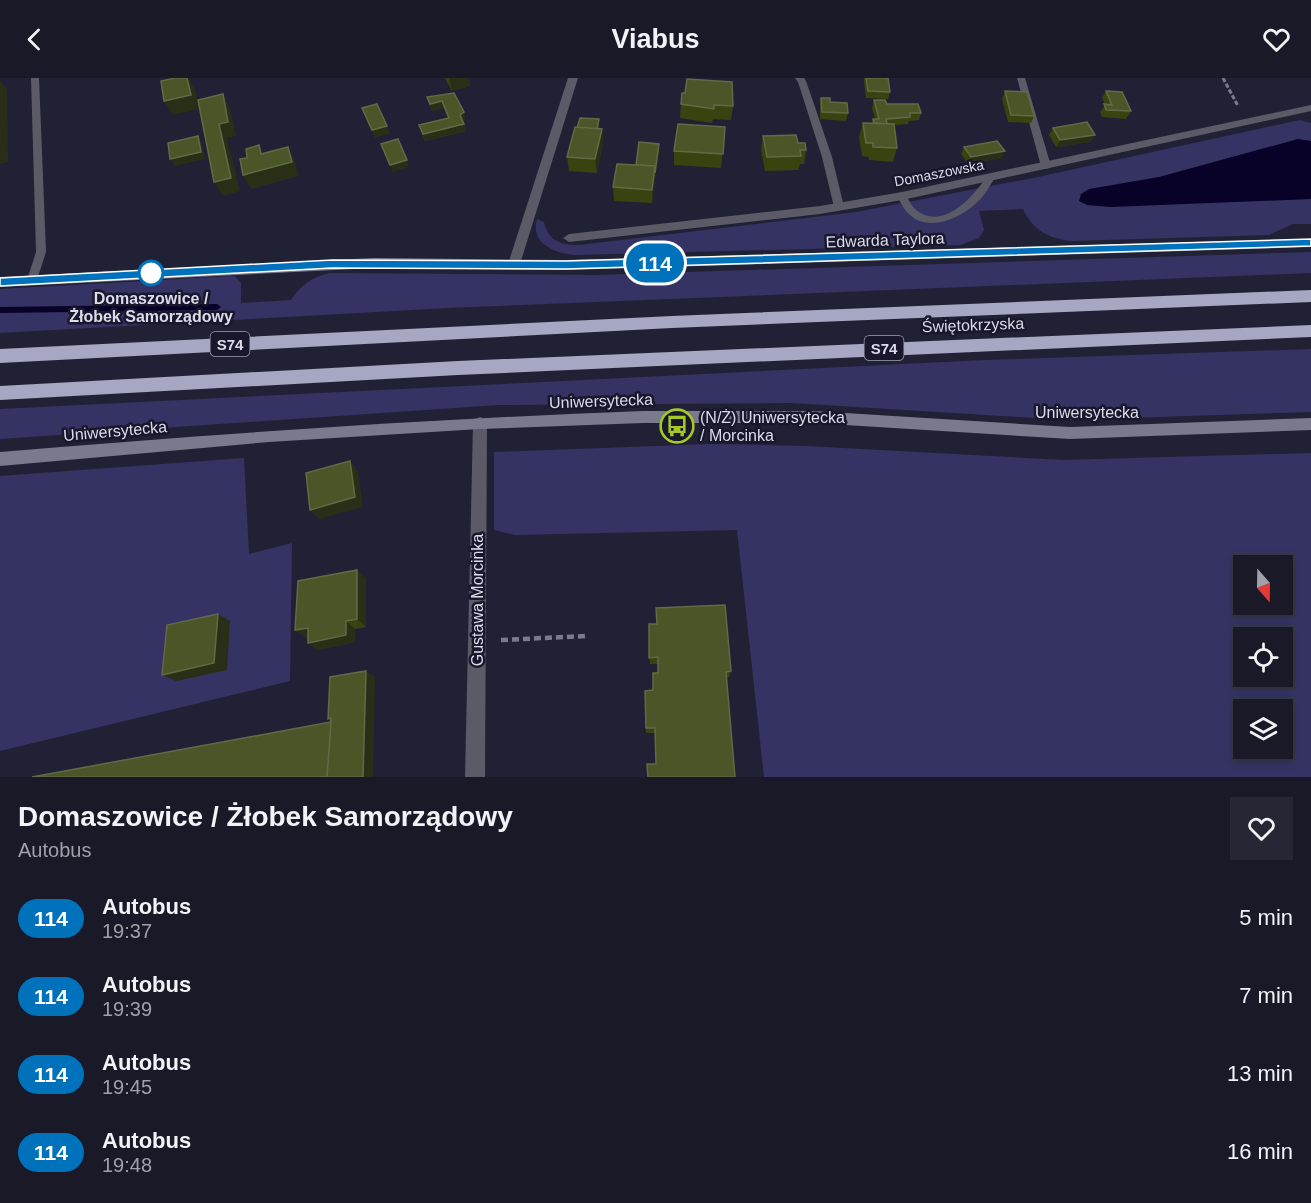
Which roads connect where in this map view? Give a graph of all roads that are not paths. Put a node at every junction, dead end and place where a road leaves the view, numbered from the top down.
1 (35, 78) edge
2 (573, 78) edge
3 (799, 78) edge
4 (1021, 78) edge
5 (1311, 108) edge
6 (1046, 166) junction
7 (989, 179) junction
8 (902, 196) junction
9 (839, 207) junction
10 (569, 238) dead end
11 (1311, 243) edge
12 (514, 264) junction
13 (32, 280) junction
14 (0, 282) edge
15 (1311, 296) edge
16 (1311, 331) edge
17 (0, 356) edge
18 (0, 393) edge
19 (480, 423) junction
20 (1311, 424) edge
21 (0, 459) edge
22 (476, 777) edge

1 - 13 lane
2 - 12 street
3 - 9 lane
4 - 6 lane
5 - 6 street, Domaszowska
6 - 7 street, Domaszowska
7 - 8 street, Domaszowska
7 - 8 lane
8 - 9 street, Domaszowska
9 - 10 street, Domaszowska
11 - 12 street, Edwarda Taylora
12 - 13 street, Edwarda Taylora
13 - 14 street, Edwarda Taylora
15 - 17 highway, Świętokrzyska / S74
16 - 18 highway, Świętokrzyska / S74
19 - 20 street, Uniwersytecka
19 - 21 street, Uniwersytecka
19 - 22 street, Gustawa Morcinka

